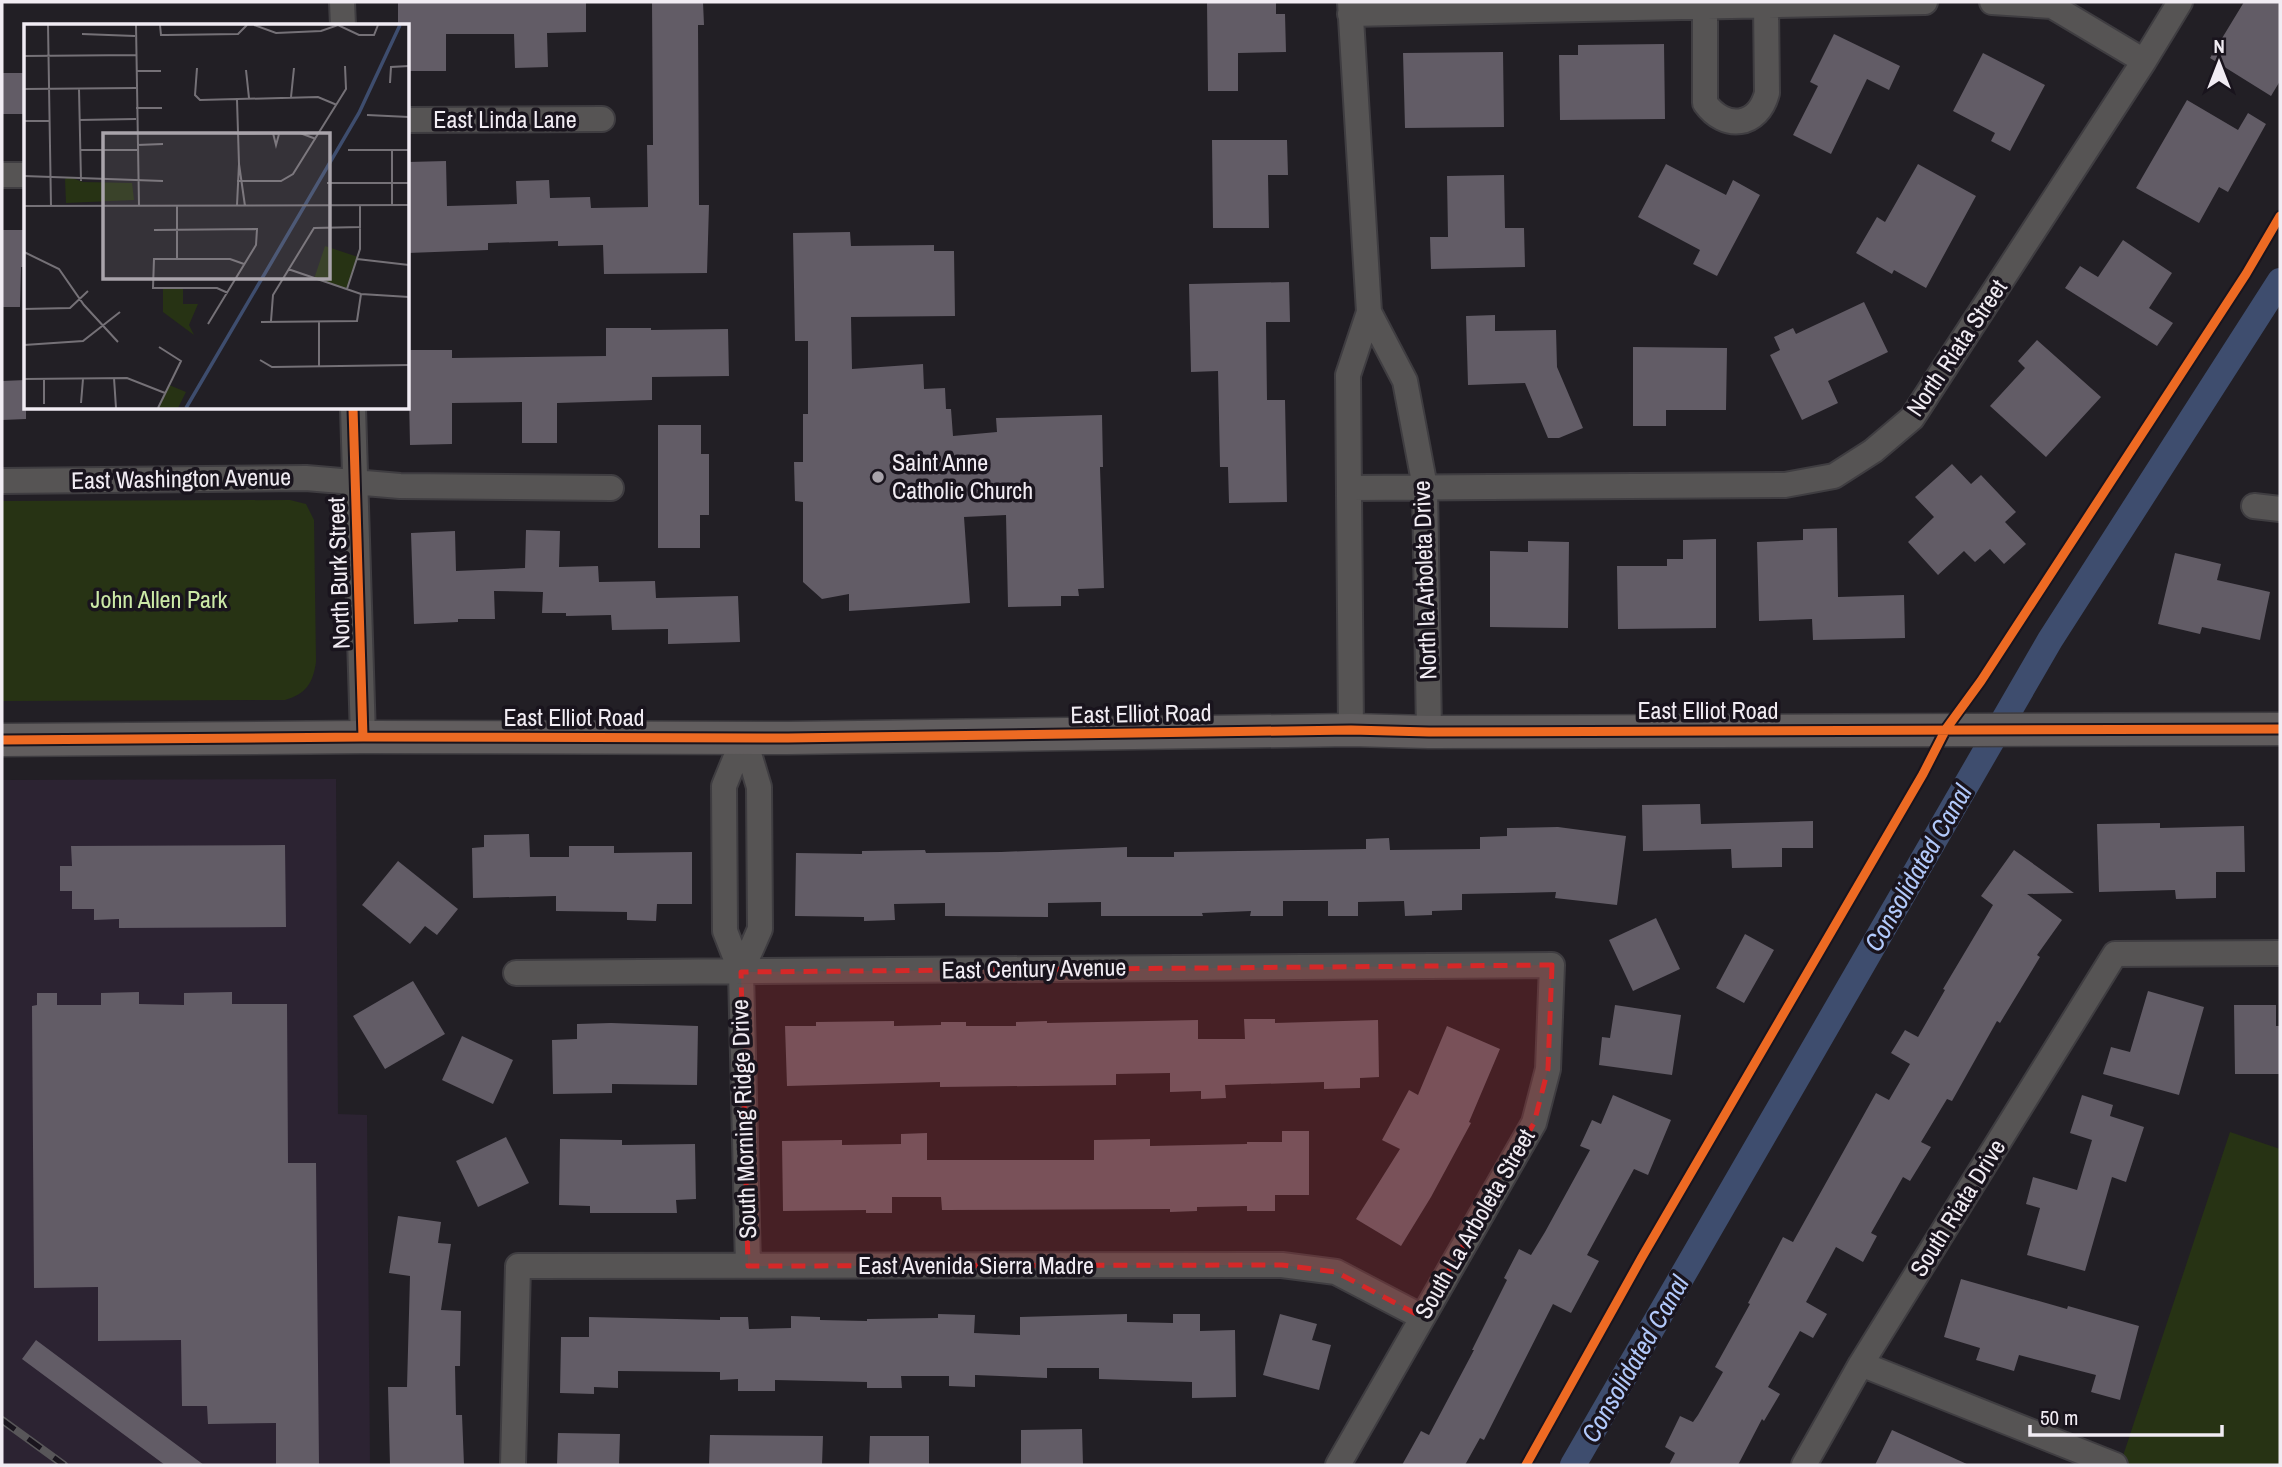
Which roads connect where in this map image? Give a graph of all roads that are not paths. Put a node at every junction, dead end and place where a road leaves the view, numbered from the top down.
1 (342, 2) edge
2 (1925, 2) edge
3 (1992, 2) edge
4 (2180, 2) edge
5 (1766, 5) junction
6 (1705, 6) junction
7 (1350, 8) edge
8 (343, 24) edge
9 (2144, 61) junction
10 (601, 119) dead end
11 (410, 120) edge
12 (2, 175) edge
13 (24, 175) edge
14 (1369, 312) junction
15 (353, 410) edge
16 (2, 481) edge
17 (356, 483) junction
18 (1425, 487) junction
19 (611, 488) dead end
20 (1351, 488) junction
21 (2253, 506) dead end
22 (2280, 509) edge
23 (2280, 729) edge
24 (1351, 730) junction
25 (1429, 732) junction
26 (363, 737) junction
27 (744, 737) junction
28 (2, 740) edge
29 (2280, 953) edge
30 (1552, 965) joint
31 (741, 972) junction
32 (516, 973) dead end
33 (748, 1266) junction
34 (1422, 1317) junction
35 (1861, 1364) junction
36 (513, 1465) edge
37 (1338, 1465) edge
38 (1804, 1465) edge
39 (2115, 1465) edge

1 - 8 street
2 - 5 street
3 - 9 street
4 - 9 street, North Riata Street
5 - 6 street
5 - 6 street
6 - 7 street
7 - 14 street, North la Arboleta Drive
9 - 18 street, North Riata Street
10 - 11 street, East Linda Lane
12 - 13 street
14 - 18 street, North la Arboleta Drive
14 - 20 street, North la Arboleta Drive
15 - 17 street, North Burk Street
16 - 17 street, East Washington Avenue
17 - 19 street, East Washington Avenue
17 - 26 street, North Burk Street
18 - 20 street, North Riata Street
18 - 25 street, North la Arboleta Drive
20 - 24 street, North la Arboleta Drive
21 - 22 street
23 - 25 main road, East Elliot Road
24 - 25 main road, East Elliot Road
24 - 27 main road, East Elliot Road
26 - 27 main road, East Elliot Road
26 - 28 main road, East Elliot Road
27 - 31 street, South Morning Ridge Drive
27 - 31 street, South Morning Ridge Drive
29 - 35 street, South Riata Drive
30 - 31 street, East Century Avenue
30 - 34 street, South La Arboleta Street
31 - 32 street, East Century Avenue
31 - 33 street, South Morning Ridge Drive
33 - 34 street, East Avenida Sierra Madre
33 - 36 street, East Avenida Sierra Madre
34 - 37 street, South La Arboleta Street
35 - 38 street, South Riata Drive
35 - 39 street

